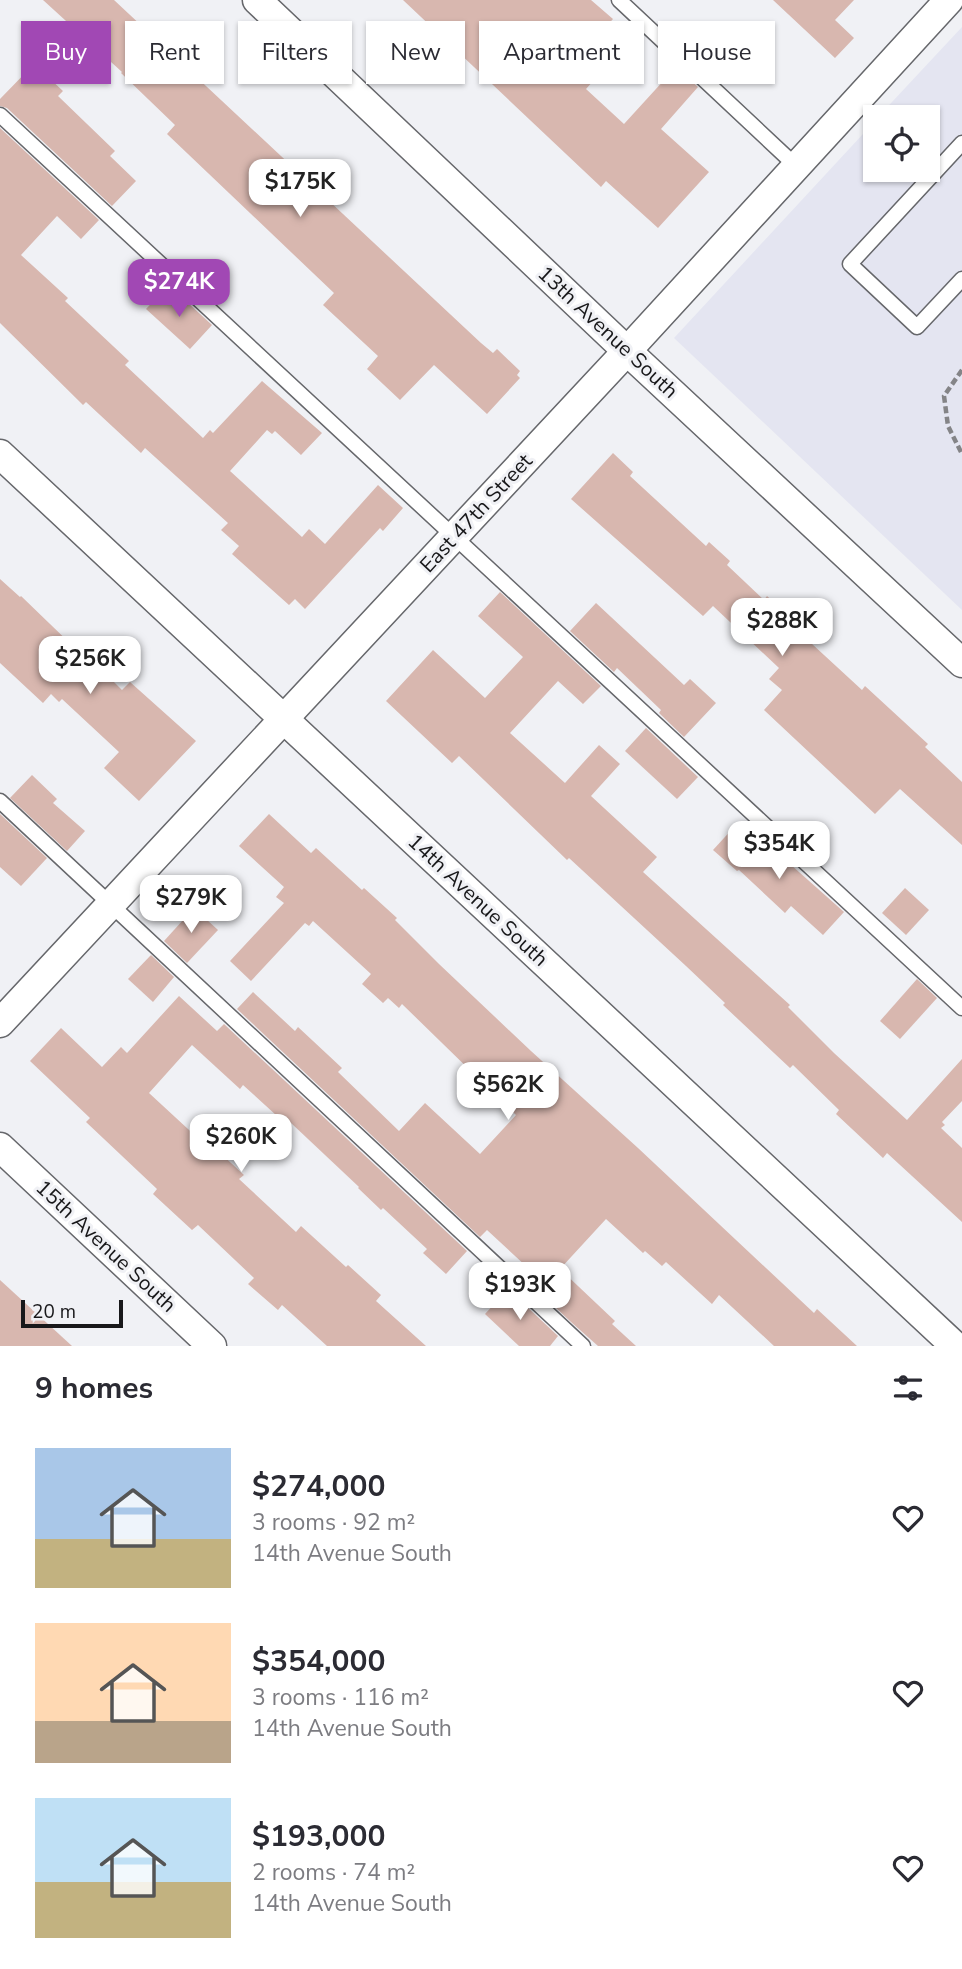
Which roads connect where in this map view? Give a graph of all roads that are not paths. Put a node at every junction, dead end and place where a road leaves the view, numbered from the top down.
1 (257, 0) edge
2 (618, 0) edge
3 (949, 0) edge
4 (0, 115) edge
5 (962, 144) edge
6 (795, 165) junction
7 (962, 279) edge
8 (627, 351) junction
9 (0, 454) edge
10 (454, 536) junction
11 (962, 663) edge
12 (284, 718) junction
13 (0, 801) edge
14 (111, 904) junction
15 (962, 1008) edge
16 (0, 1023) edge
17 (0, 1147) edge
18 (212, 1346) edge
19 (583, 1346) edge
20 (955, 1346) edge

1 - 8 street, 13th Avenue South
2 - 6 lane
3 - 6 street, East 47th Street
4 - 10 lane
5 - 7 lane
6 - 8 street, East 47th Street
8 - 10 street, East 47th Street
8 - 11 street, 13th Avenue South
9 - 12 street, 14th Avenue South
10 - 12 street, East 47th Street
10 - 15 lane
12 - 14 street, East 47th Street
12 - 20 street, 14th Avenue South
13 - 14 lane
14 - 16 street, East 47th Street
14 - 19 lane
17 - 18 street, 15th Avenue South

